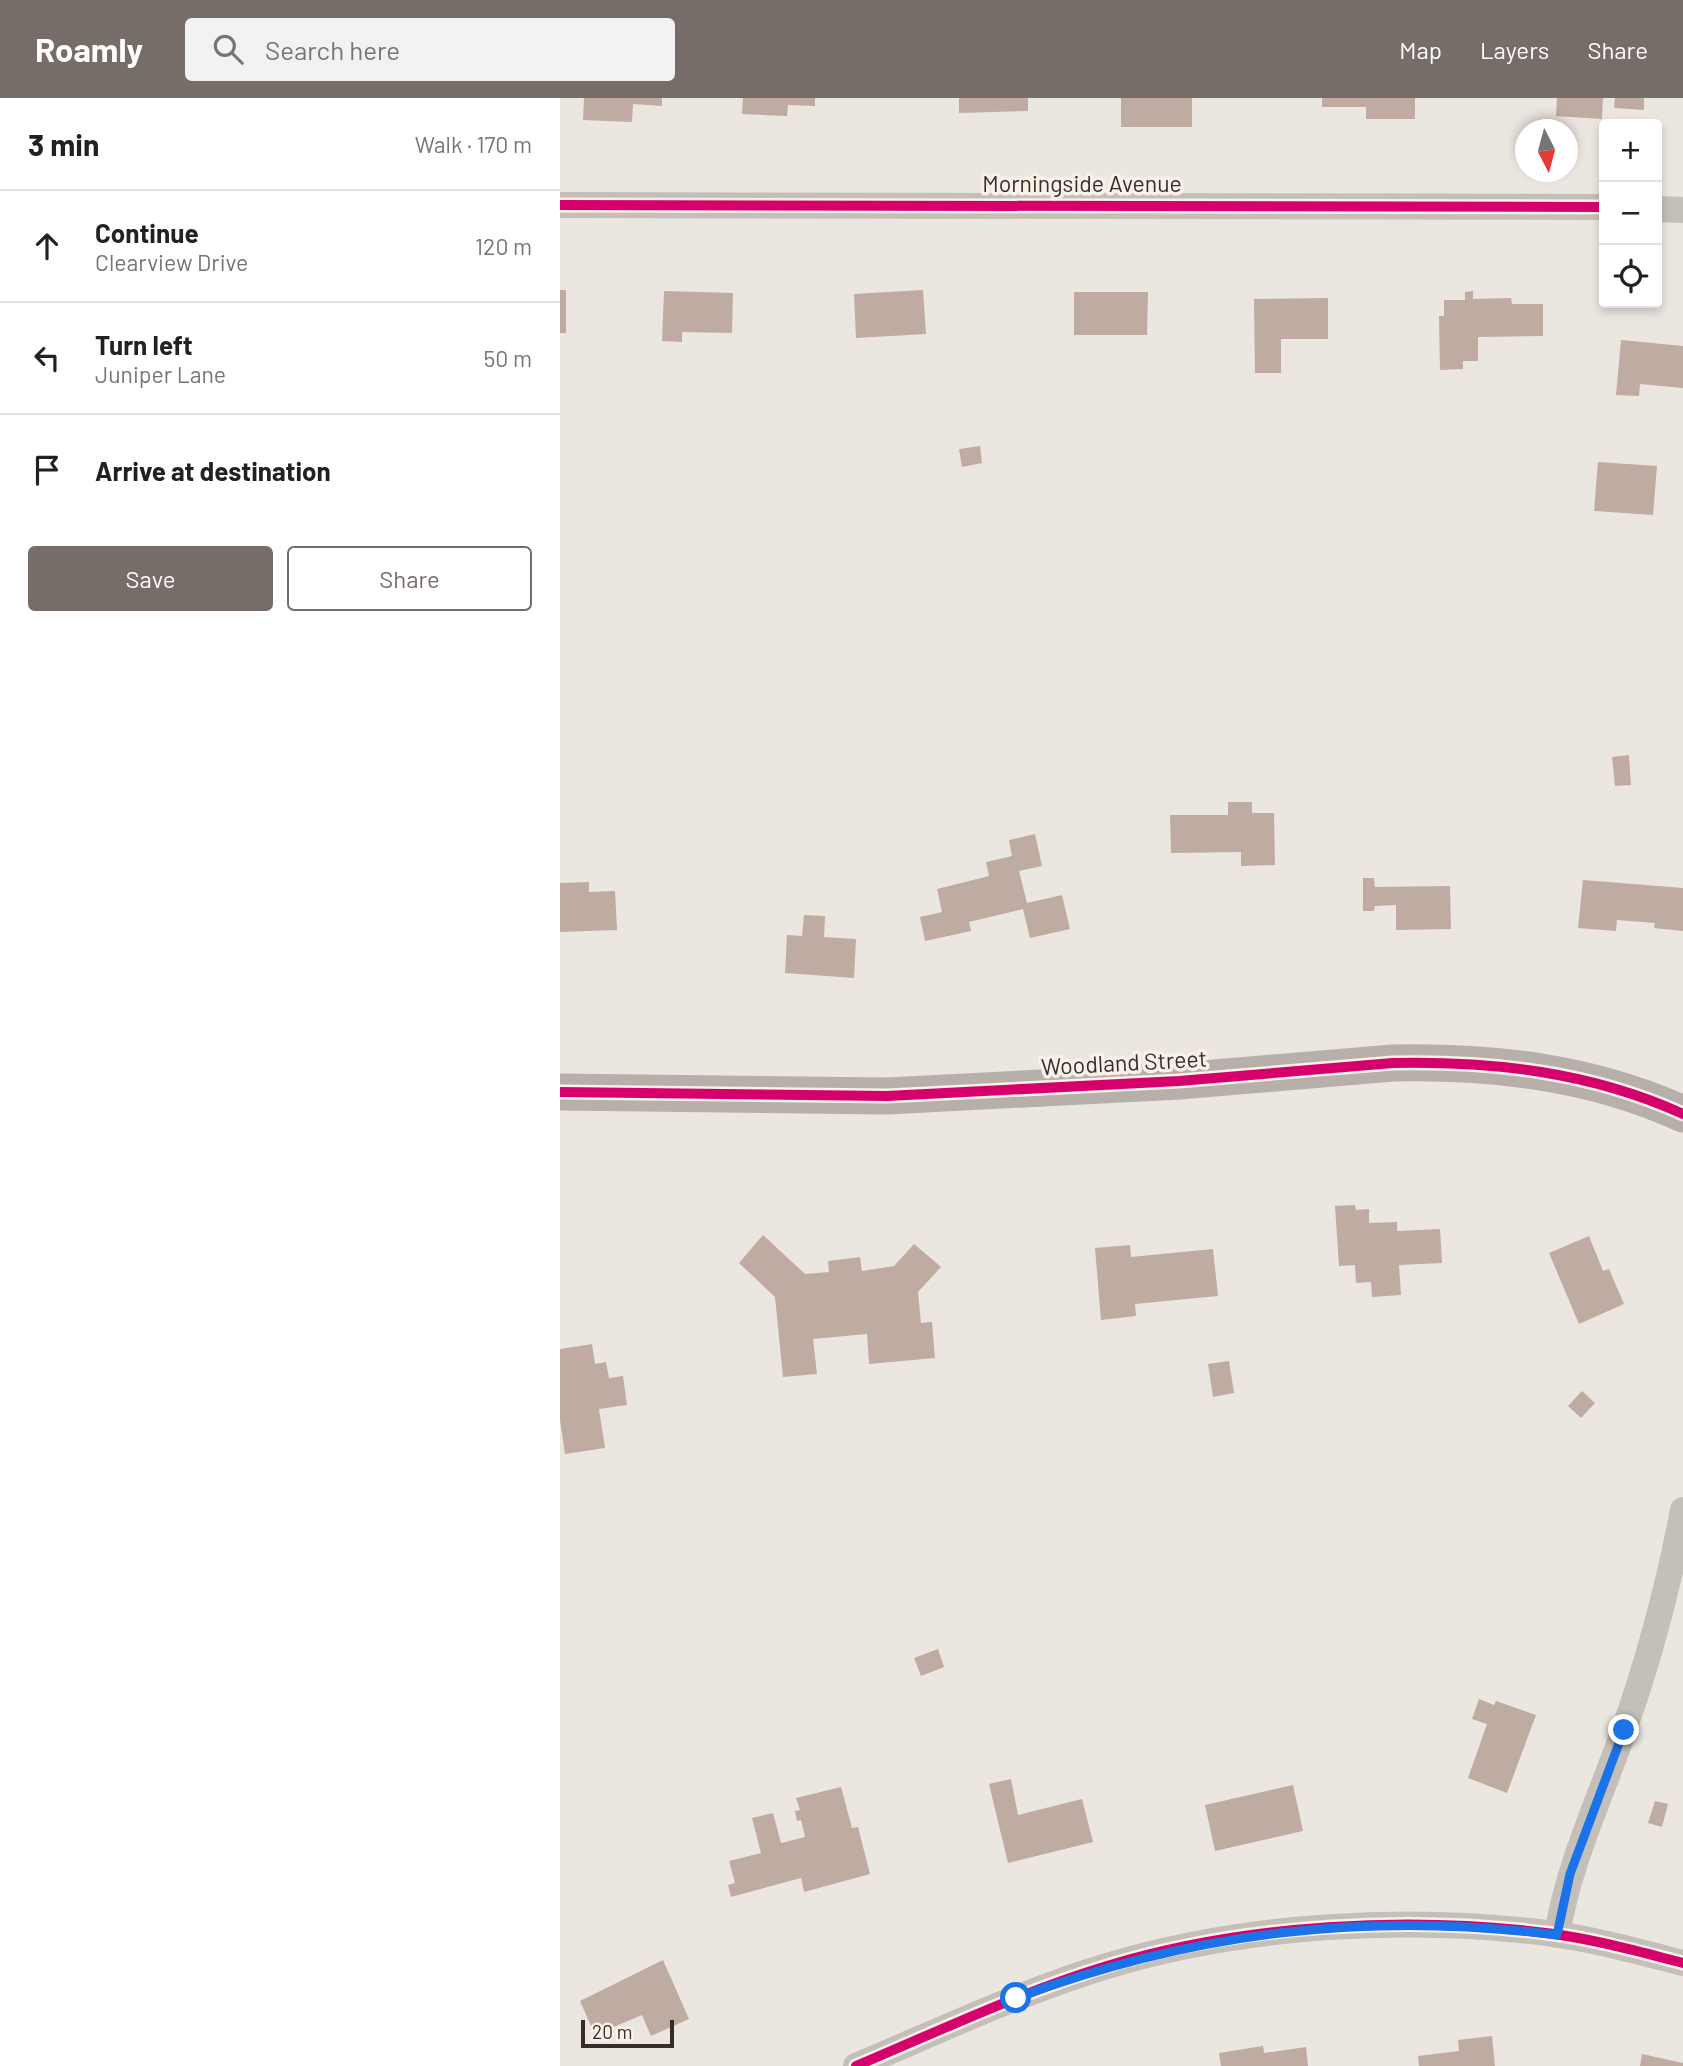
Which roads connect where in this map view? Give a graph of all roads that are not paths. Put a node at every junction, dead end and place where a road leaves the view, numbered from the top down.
1 (560, 205) edge
2 (1599, 207) edge
3 (1662, 209) edge
4 (1683, 210) edge
5 (560, 1092) edge
6 (1683, 1114) edge
7 (1683, 1510) edge
8 (1557, 1935) junction
9 (1683, 1963) edge
10 (856, 2066) edge

1 - 2 street, Morningside Avenue
3 - 4 street
5 - 6 street, Woodland Street
7 - 8 street
8 - 9 street
8 - 10 street

